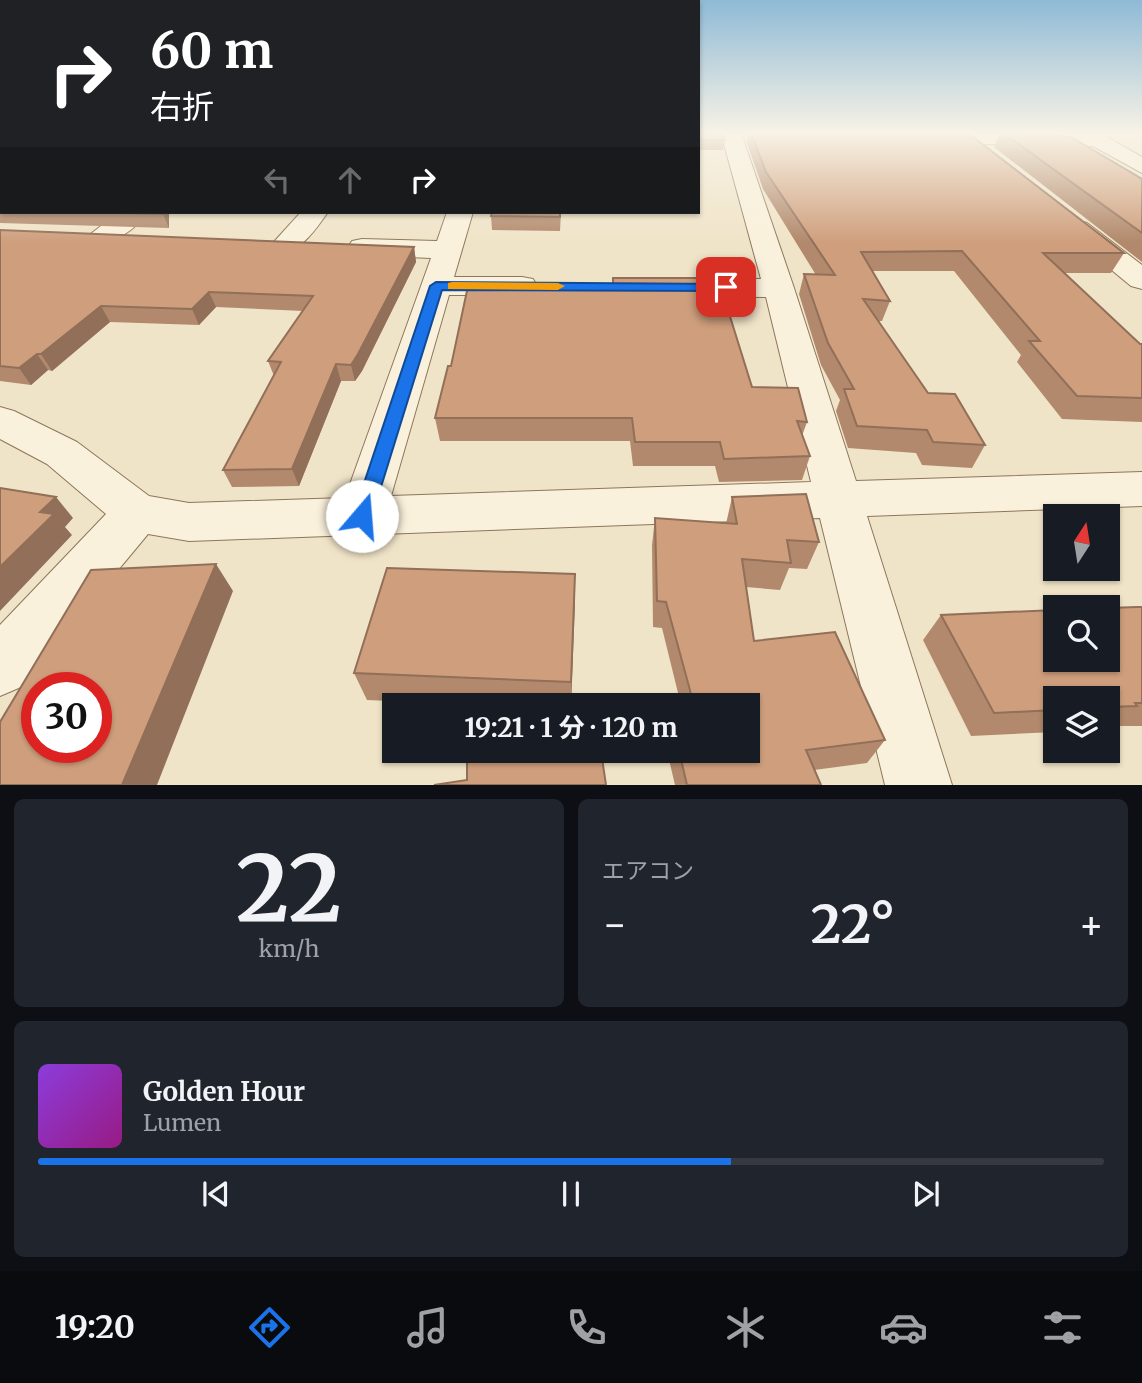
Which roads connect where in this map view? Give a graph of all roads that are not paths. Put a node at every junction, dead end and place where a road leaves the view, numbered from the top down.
1 (737, 170) edge
2 (1059, 213) edge
3 (312, 214) edge
4 (459, 214) edge
5 (138, 225) edge
6 (90, 236) edge
7 (442, 268) junction
8 (1142, 280) edge
9 (546, 286) edge
10 (642, 287) edge
11 (779, 288) junction
12 (0, 421) edge
13 (1142, 489) edge
14 (839, 500) junction
15 (137, 513) junction
16 (362, 516) junction
17 (0, 667) edge
18 (919, 785) edge

1 - 11 street
2 - 8 street
3 - 7 street
4 - 7 street
5 - 6 street
7 - 9 street
7 - 16 street
10 - 11 street
11 - 14 street
12 - 15 street
13 - 14 street
14 - 16 street
14 - 18 street
15 - 16 street
15 - 17 street

